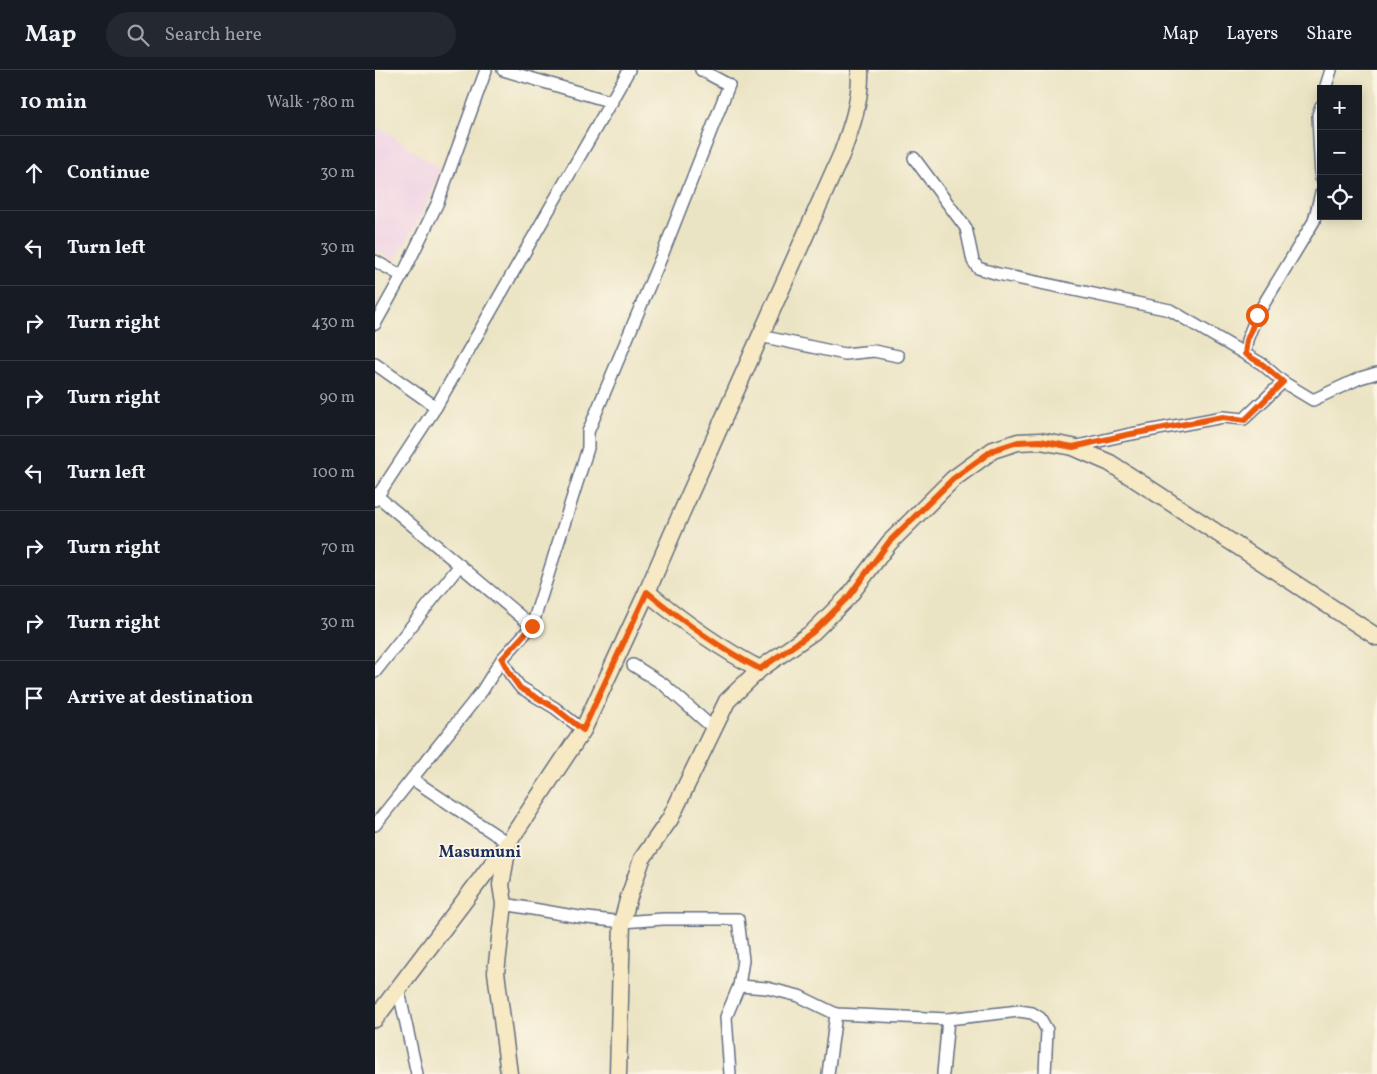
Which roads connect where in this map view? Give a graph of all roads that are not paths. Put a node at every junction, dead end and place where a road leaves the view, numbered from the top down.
1 (487, 70) edge
2 (503, 70) edge
3 (629, 70) edge
4 (701, 70) edge
5 (860, 70) edge
6 (1331, 70) edge
7 (1326, 85) edge
8 (612, 102) junction
9 (1319, 130) edge
10 (914, 158) dead end
11 (1321, 175) edge
12 (1317, 209) edge
13 (375, 260) edge
14 (402, 276) junction
15 (375, 324) edge
16 (760, 336) junction
17 (1245, 354) junction
18 (898, 356) dead end
19 (375, 364) edge
20 (1377, 373) edge
21 (1283, 382) junction
22 (436, 406) junction
23 (1073, 447) junction
24 (376, 497) edge
25 (460, 565) junction
26 (647, 592) junction
27 (532, 626) junction
28 (1377, 637) edge
29 (502, 659) junction
30 (633, 665) dead end
31 (760, 669) junction
32 (375, 672) edge
33 (713, 728) junction
34 (583, 730) junction
35 (411, 779) junction
36 (375, 825) edge
37 (508, 843) junction
38 (504, 904) junction
39 (622, 922) junction
40 (398, 986) junction
41 (739, 986) junction
42 (835, 1014) junction
43 (375, 1019) edge
44 (948, 1019) junction
45 (417, 1074) edge
46 (509, 1074) edge
47 (618, 1074) edge
48 (730, 1074) edge
49 (828, 1074) edge
50 (943, 1074) edge
51 (1045, 1074) edge

1 - 14 street
2 - 8 street
3 - 8 street
4 - 27 street
5 - 16 street
6 - 7 street
8 - 22 street
9 - 11 street
10 - 17 street
12 - 17 street
13 - 14 street
14 - 15 street
16 - 18 street
16 - 26 street
17 - 21 street
19 - 22 street
20 - 21 street
21 - 23 street
22 - 24 street
23 - 28 street
23 - 31 street
24 - 25 street
25 - 27 street
25 - 32 street
26 - 31 street
26 - 34 street
27 - 29 street
29 - 34 street
29 - 35 street
30 - 33 street
31 - 33 street
33 - 39 street
34 - 37 street
35 - 36 street
35 - 37 street
37 - 38 street
37 - 40 street
38 - 39 street
38 - 46 street
39 - 41 street
39 - 47 street
40 - 43 street
40 - 45 street
41 - 42 street
41 - 48 street
42 - 44 street
42 - 49 street
44 - 50 street
44 - 51 street

